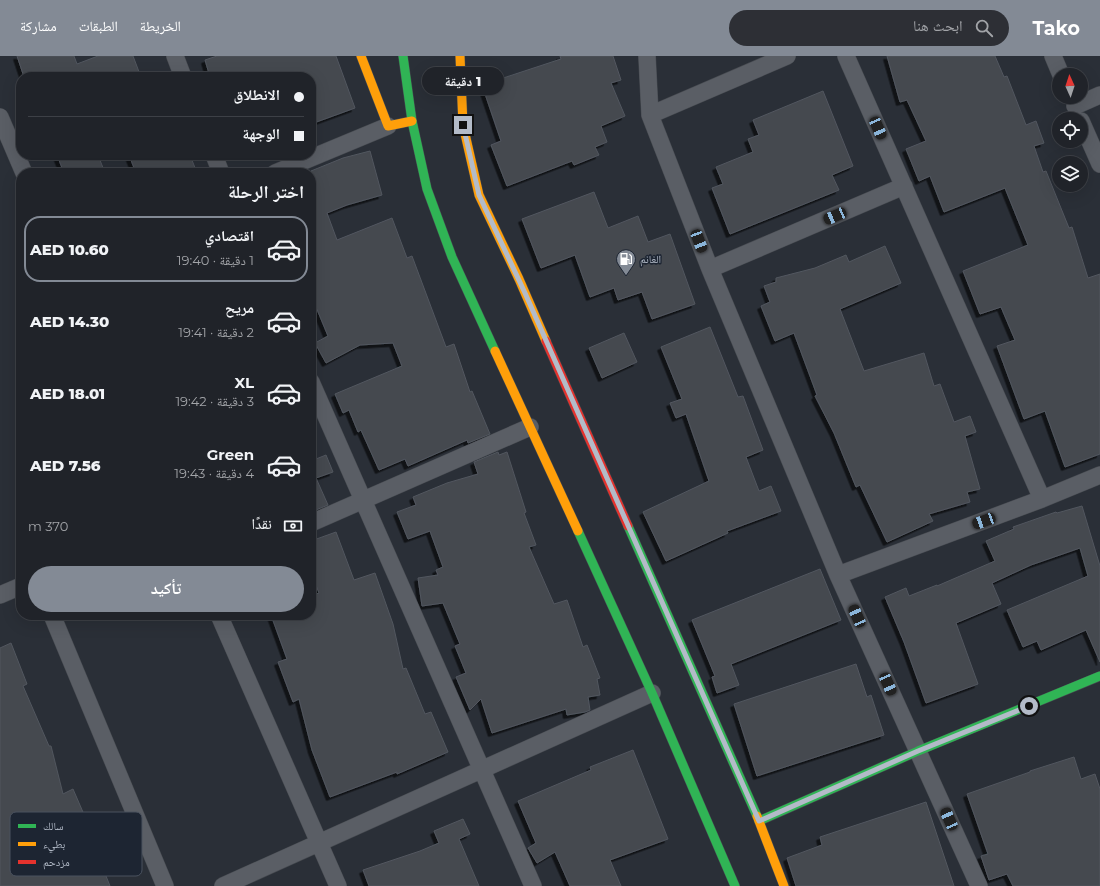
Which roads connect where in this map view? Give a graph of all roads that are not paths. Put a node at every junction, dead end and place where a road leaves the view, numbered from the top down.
1 (175, 56) edge
2 (361, 56) edge
3 (403, 56) edge
4 (460, 56) edge
5 (647, 56) edge
6 (787, 56) edge
7 (846, 56) edge
8 (1053, 56) edge
9 (1058, 68) edge
10 (181, 72) edge
11 (1100, 95) edge
12 (1077, 111) edge
13 (650, 115) junction
14 (0, 117) edge
15 (412, 121) junction
16 (388, 126) junction
17 (16, 154) edge
18 (316, 156) edge
19 (306, 160) edge
20 (1100, 164) edge
21 (287, 168) edge
22 (904, 186) junction
23 (710, 269) junction
24 (316, 393) edge
25 (530, 427) junction
26 (1100, 475) edge
27 (1042, 499) junction
28 (363, 501) junction
29 (316, 521) edge
30 (838, 575) junction
31 (16, 588) edge
32 (0, 595) edge
33 (54, 620) edge
34 (221, 620) edge
35 (1099, 678) edge
36 (652, 693) junction
37 (918, 751) junction
38 (481, 770) junction
39 (134, 812) edge
40 (759, 821) junction
41 (142, 831) edge
42 (319, 843) junction
43 (165, 886) edge
44 (223, 886) edge
45 (338, 886) edge
46 (533, 886) edge
47 (735, 886) edge
48 (784, 886) edge
49 (979, 886) edge

1 - 10 street
2 - 16 street
3 - 15 street
4 - 40 street
5 - 13 street
6 - 13 street
7 - 22 street
8 - 9 street
11 - 12 street
12 - 20 street
13 - 23 street
14 - 17 street
15 - 16 street
15 - 25 street
16 - 18 street
19 - 21 street
22 - 23 street
22 - 27 street
23 - 30 street
24 - 28 street
25 - 28 street
25 - 36 street
26 - 27 street
27 - 30 street
28 - 29 street
28 - 38 street
30 - 37 street
31 - 32 street
33 - 39 street
34 - 42 street
35 - 37 street
36 - 38 street
36 - 47 street
37 - 40 street
37 - 49 street
38 - 42 street
38 - 46 street
40 - 48 street
41 - 43 street
42 - 44 street
42 - 45 street

